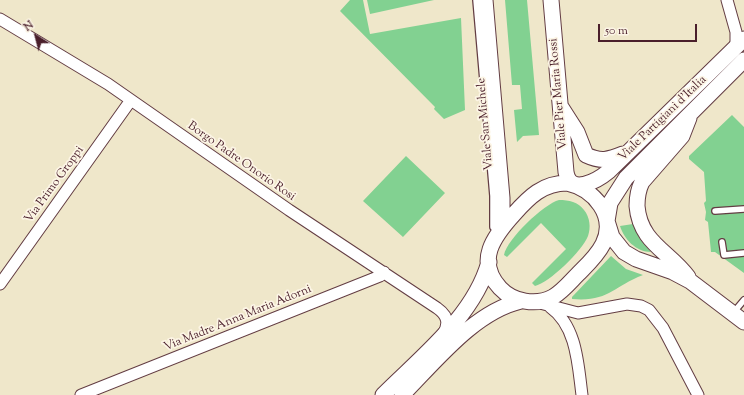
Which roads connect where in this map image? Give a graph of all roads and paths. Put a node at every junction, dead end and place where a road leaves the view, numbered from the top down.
1 (476, 0) edge
2 (485, 0) edge
3 (550, 0) edge
4 (727, 0) edge
5 (0, 19) edge
6 (741, 49) edge
7 (131, 100) junction
8 (559, 104) junction
9 (698, 105) junction
10 (631, 150) junction
11 (574, 184) junction
12 (744, 209) edge
13 (715, 211) dead end
14 (607, 221) junction
15 (498, 232) junction
16 (722, 242) dead end
17 (744, 253) edge
18 (489, 254) junction
19 (384, 272) junction
20 (0, 284) edge
21 (698, 286) junction
22 (744, 300) edge
23 (527, 301) junction
24 (548, 306) junction
25 (739, 318) edge
26 (440, 338) junction
27 (103, 391) edge
28 (81, 395) edge
29 (383, 395) edge
30 (402, 395) edge
31 (582, 395) edge
32 (698, 395) edge

1 - 18 lane, Viale San Michele
2 - 15 main road, Viale San Michele
3 - 8 main road, Viale Pier Maria Rossi
4 - 6 street
5 - 7 street, Borgo Padre Onorio Rosi
6 - 9 main road, Viale Partigiani d'Italia
6 - 10 main road, Viale Partigiani d'Italia
7 - 19 street, Borgo Padre Onorio Rosi
7 - 20 street, Via Primo Groppi
8 - 10 main road
8 - 11 main road, Viale Pier Maria Rossi
9 - 14 main road, Viale Partigiani d'Italia
9 - 21 main road
10 - 11 main road, Viale Partigiani d'Italia
11 - 14 main road
11 - 15 main road
12 - 13 lane
14 - 21 main road
14 - 23 main road
15 - 18 main road
16 - 17 lane
18 - 23 main road
18 - 26 main road
19 - 26 street, Borgo Padre Onorio Rosi
19 - 27 street, Via Madre Anna Maria Adorni
21 - 25 main road
22 - 25 lane
23 - 24 street
23 - 30 main road
24 - 31 street
24 - 32 street
26 - 29 main road
27 - 28 street, Via Madre Anna Maria Adorni

